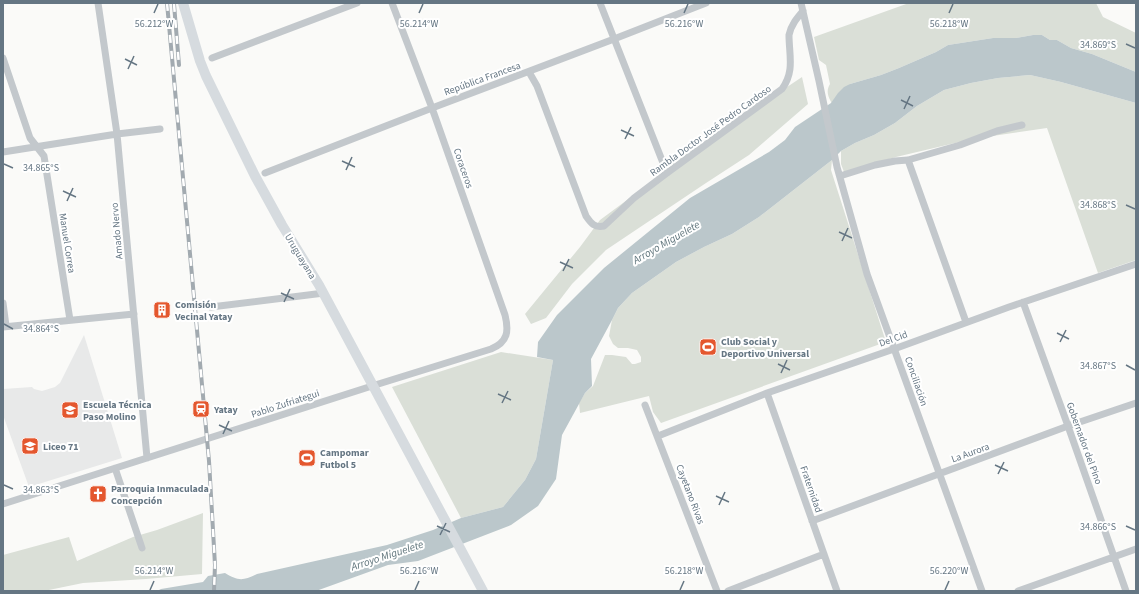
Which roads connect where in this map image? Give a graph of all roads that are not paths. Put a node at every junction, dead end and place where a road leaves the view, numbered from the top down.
1 (98, 3) edge
2 (183, 3) edge
3 (357, 3) edge
4 (392, 3) edge
5 (600, 3) edge
6 (706, 3) edge
7 (801, 3) edge
8 (803, 11) junction
9 (614, 39) junction
10 (3, 58) edge
11 (212, 58) dead end
12 (529, 72) junction
13 (432, 108) junction
14 (1022, 125) dead end
15 (160, 129) dead end
16 (117, 134) junction
17 (36, 147) junction
18 (3, 152) edge
19 (908, 160) junction
20 (265, 173) dead end
21 (667, 173) junction
22 (840, 176) junction
23 (1136, 264) edge
24 (321, 289) junction
25 (1023, 302) junction
26 (3, 303) edge
27 (211, 306) dead end
28 (134, 314) junction
29 (70, 320) junction
30 (966, 322) junction
31 (5, 326) edge
32 (504, 340) joint
33 (894, 349) junction
34 (372, 386) junction
35 (767, 393) junction
36 (1136, 403) edge
37 (645, 405) dead end
38 (1068, 426) junction
39 (658, 436) junction
40 (147, 458) junction
41 (115, 468) junction
42 (939, 474) junction
43 (3, 504) edge
44 (812, 521) junction
45 (142, 548) dead end
46 (1136, 548) edge
47 (824, 554) junction
48 (1114, 556) junction
49 (482, 591) edge
50 (717, 591) edge
51 (728, 591) edge
52 (838, 591) edge
53 (982, 591) edge
54 (1018, 591) edge
55 (1126, 591) edge

1 - 16 street, Amado Nervo
2 - 24 street, Uruguayana
3 - 11 street
4 - 13 street, Coraceros
5 - 9 street
6 - 9 street, República Francesa
7 - 8 street, Conciliación
8 - 21 street, Rambla Doctor José Pedro Cardoso
8 - 22 street, Conciliación
9 - 12 street, República Francesa
9 - 21 street
10 - 17 street, Manuel Correa
12 - 13 street, República Francesa
12 - 21 street, Rambla Doctor José Pedro Cardoso
13 - 20 street, República Francesa
13 - 32 street, Coraceros
14 - 19 street
15 - 16 street
16 - 17 street
16 - 28 street, Amado Nervo
17 - 18 street
17 - 29 street, Manuel Correa
19 - 22 street
19 - 30 street
22 - 33 street, Conciliación
23 - 25 street, Del Cid
24 - 27 street
24 - 34 street, Uruguayana
25 - 30 street, Del Cid
25 - 38 street, Gobernador del Pino
26 - 31 street
28 - 29 street
28 - 40 street, Amado Nervo
29 - 31 street
30 - 33 street, Del Cid
32 - 34 street, Pablo Zufriategui
33 - 35 street, Del Cid
33 - 42 street, Conciliación
34 - 40 street, Pablo Zufriategui
34 - 49 street, Uruguayana
35 - 39 street, Del Cid
35 - 44 street, Fraternidad
36 - 38 street, La Aurora
37 - 39 street, Cayetano Rivas
38 - 42 street, La Aurora
38 - 48 street, Gobernador del Pino
39 - 50 street, Cayetano Rivas
40 - 41 street, Pablo Zufriategui
41 - 43 street, Pablo Zufriategui
41 - 45 street
42 - 44 street, La Aurora
42 - 53 street, Conciliación
44 - 47 street, Fraternidad
46 - 48 street
47 - 51 street
47 - 52 street, Fraternidad
48 - 54 street
48 - 55 street, Gobernador del Pino

